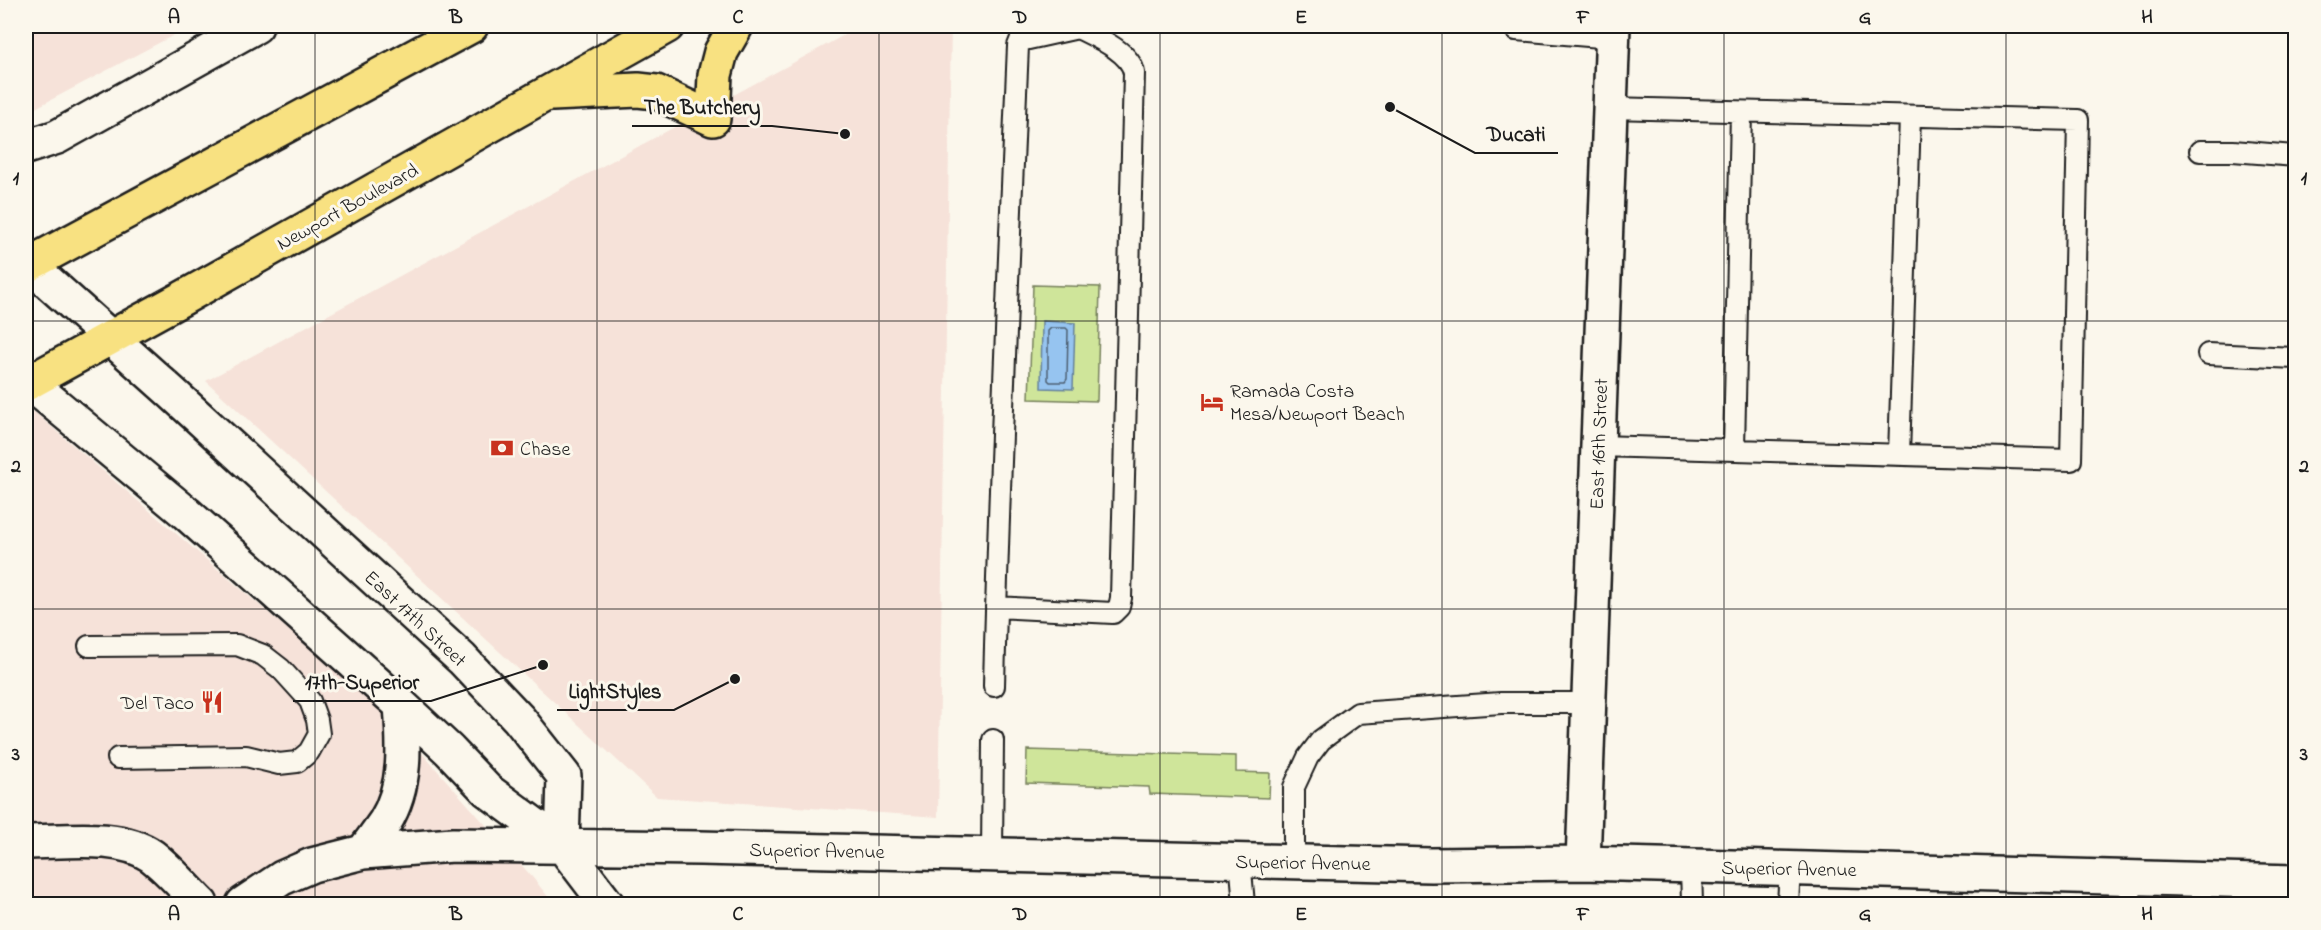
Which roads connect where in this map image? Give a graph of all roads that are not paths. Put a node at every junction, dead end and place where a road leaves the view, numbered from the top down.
1 (256, 26) edge
2 (471, 26) edge
3 (667, 26) edge
4 (736, 26) edge
5 (1516, 26) edge
6 (1613, 32) edge
7 (547, 94) junction
8 (1610, 108) junction
9 (1741, 112) junction
10 (1910, 116) junction
11 (26, 147) edge
12 (2200, 151) dead end
13 (2295, 156) edge
14 (26, 264) edge
15 (110, 339) junction
16 (2208, 354) dead end
17 (2295, 358) edge
18 (26, 382) edge
19 (1598, 446) junction
20 (1734, 449) junction
21 (1899, 455) junction
22 (996, 607) junction
23 (89, 646) dead end
24 (994, 686) dead end
25 (1589, 703) junction
26 (401, 705) junction
27 (993, 740) dead end
28 (118, 758) dead end
29 (26, 842) edge
30 (561, 845) junction
31 (363, 852) junction
32 (992, 854) junction
33 (1240, 860) junction
34 (1294, 862) junction
35 (1583, 863) junction
36 (1691, 866) junction
37 (1790, 868) junction
38 (2295, 882) edge
39 (2131, 891) edge
40 (201, 904) edge
41 (243, 904) edge
42 (607, 904) edge
43 (1244, 904) edge
44 (1692, 904) edge
45 (1788, 904) edge

1 - 11 main road
2 - 14 highway
3 - 7 highway, Newport Boulevard
4 - 7 highway
5 - 6 lane
6 - 8 main road, East 16th Street
7 - 15 highway, Newport Boulevard
8 - 9 lane
8 - 19 main road, East 16th Street
9 - 10 lane
9 - 20 lane
10 - 21 lane
10 - 21 lane
12 - 13 lane
14 - 15 main road, East 17th Street
15 - 18 highway, Newport Boulevard
15 - 30 main road, East 17th Street
16 - 17 lane
18 - 26 main road
19 - 20 lane
19 - 25 main road, East 16th Street
20 - 21 lane
22 - 22 lane
22 - 24 lane
23 - 28 lane
25 - 34 lane
25 - 35 main road, East 16th Street
26 - 30 main road
26 - 31 main road
27 - 32 lane
29 - 40 main road
30 - 31 main road, Superior Avenue
30 - 32 main road, Superior Avenue
30 - 42 main road
31 - 41 main road, Superior Avenue
32 - 33 main road, Superior Avenue
33 - 34 main road, Superior Avenue
33 - 43 lane
34 - 35 main road, Superior Avenue
35 - 36 main road, Superior Avenue
36 - 37 main road, Superior Avenue
36 - 44 lane
37 - 39 main road, Superior Avenue
37 - 45 lane
38 - 39 main road, Superior Avenue

